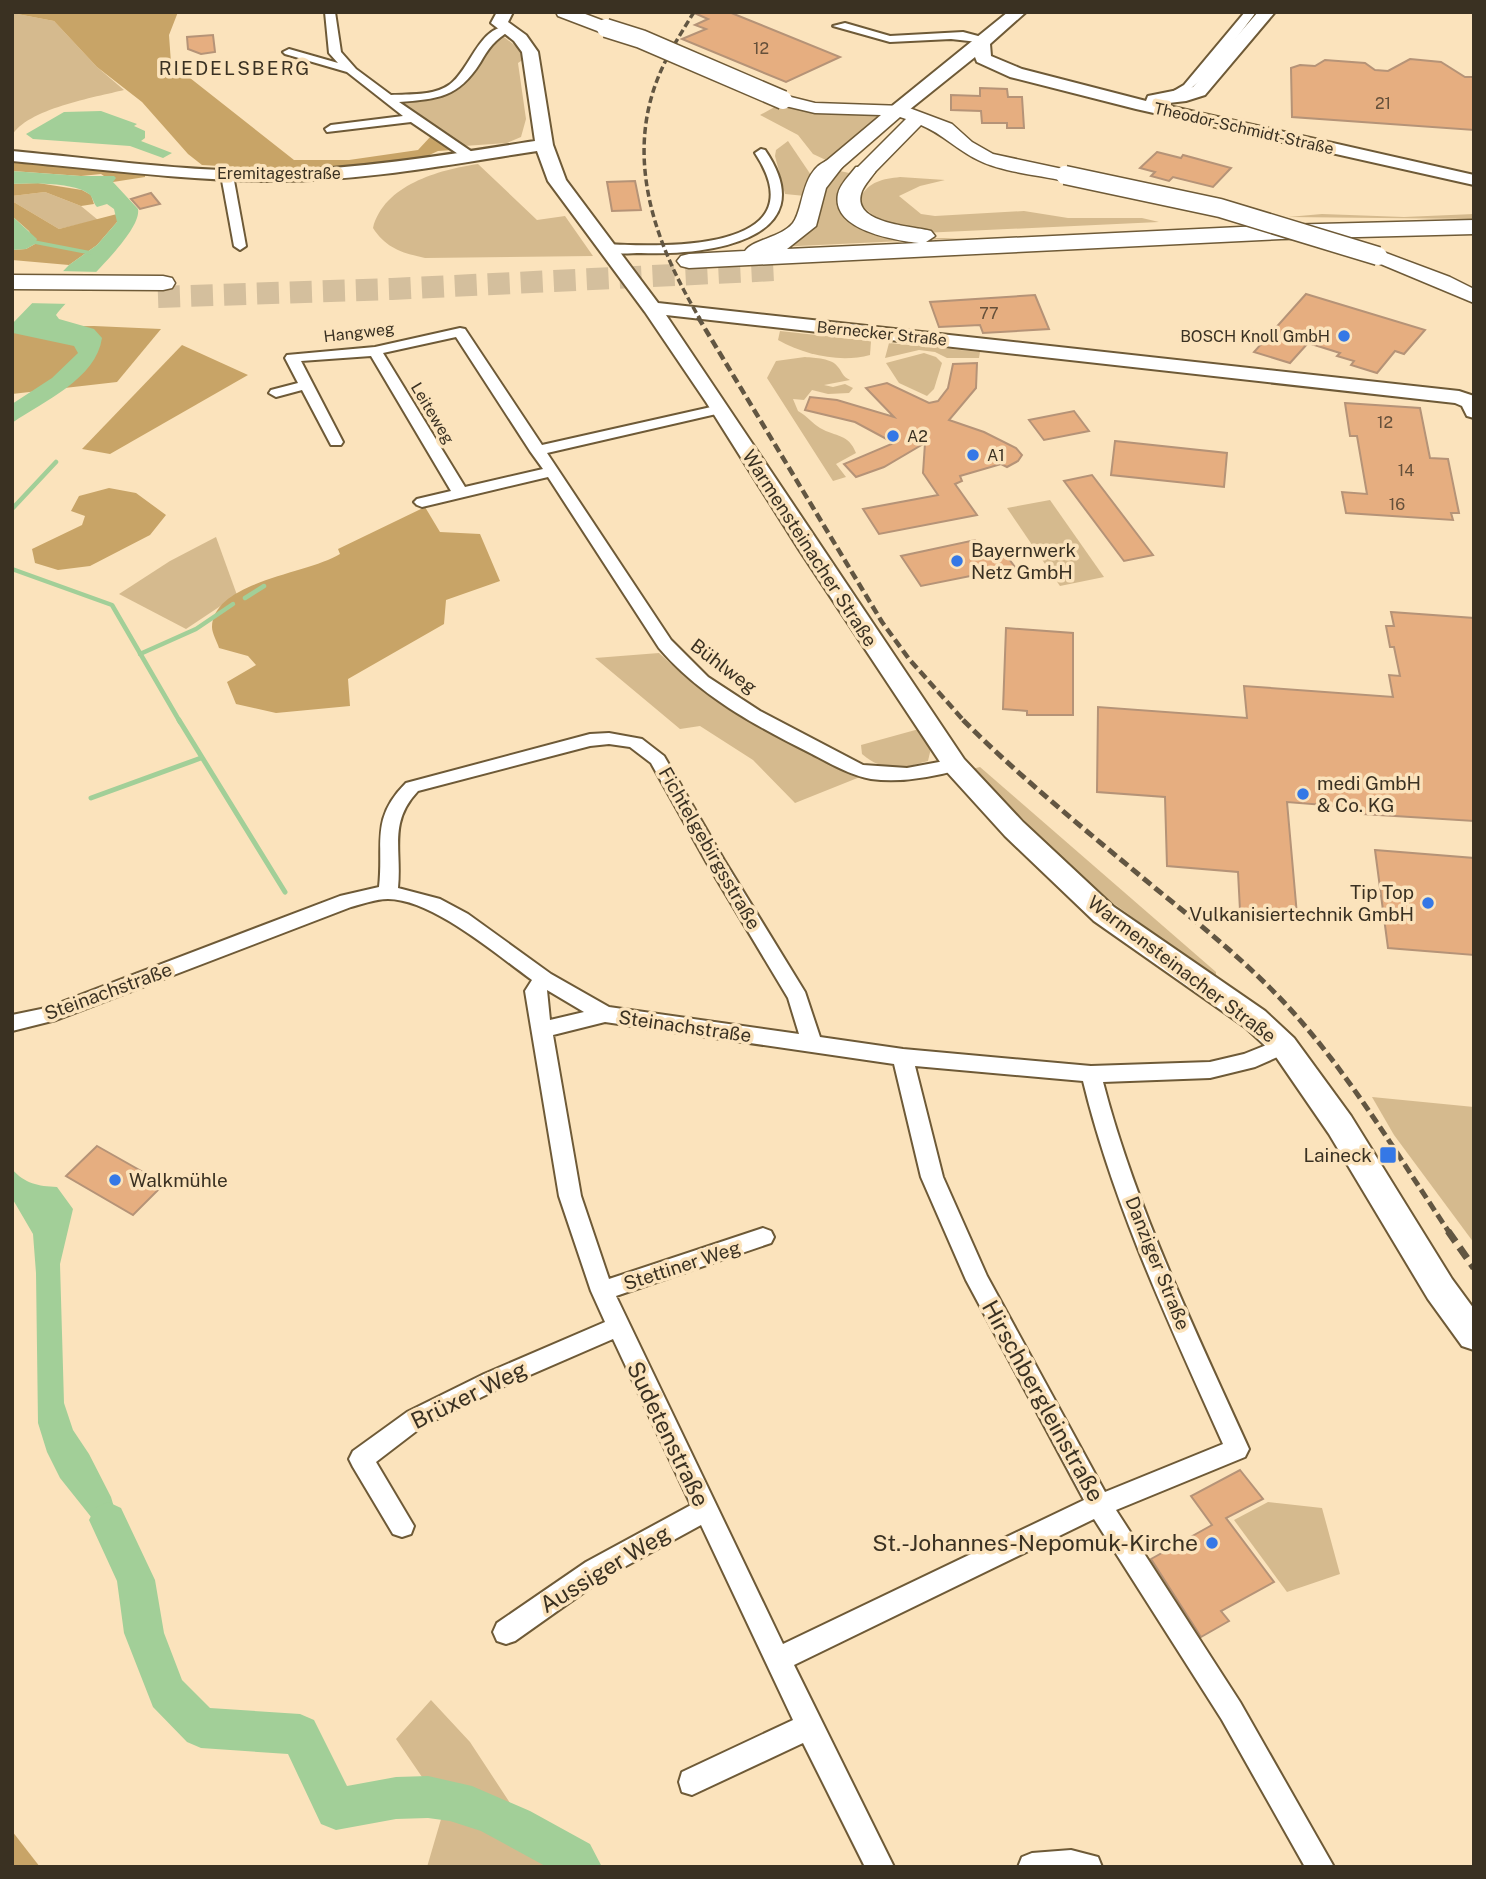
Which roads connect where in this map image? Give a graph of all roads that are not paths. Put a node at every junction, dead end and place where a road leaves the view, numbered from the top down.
1 (330, 12) edge
2 (564, 12) edge
3 (1018, 12) edge
4 (1251, 12) edge
5 (1267, 12) edge
6 (505, 21) edge
7 (838, 26) dead end
8 (985, 43) junction
9 (289, 52) dead end
10 (352, 71) junction
11 (1016, 73) junction
12 (1203, 87) junction
13 (1116, 98) junction
14 (388, 99) junction
15 (1166, 100) junction
16 (898, 110) junction
17 (919, 117) junction
18 (412, 118) junction
19 (1248, 128) junction
20 (331, 129) dead end
21 (544, 145) junction
22 (761, 153) dead end
23 (12, 156) edge
24 (471, 157) junction
25 (832, 166) joint
26 (864, 172) joint
27 (226, 175) junction
28 (1474, 180) edge
29 (1462, 227) edge
30 (1474, 240) edge
31 (240, 246) dead end
32 (606, 248) junction
33 (775, 270) tunnel mouth
34 (17, 289) edge
35 (160, 290) tunnel mouth
36 (1474, 297) edge
37 (652, 309) junction
38 (460, 332) joint
39 (375, 351) junction
40 (305, 385) junction
41 (276, 393) dead end
42 (1466, 405) edge
43 (720, 409) junction
44 (336, 442) dead end
45 (537, 451) junction
46 (550, 472) junction
47 (461, 494) junction
48 (422, 502) dead end
49 (955, 765) junction
50 (388, 892) junction
51 (544, 979) junction
52 (605, 1014) junction
53 (12, 1023) edge
54 (541, 1030) junction
55 (813, 1046) junction
56 (1283, 1046) junction
57 (903, 1057) junction
58 (1091, 1074) junction
59 (763, 1237) dead end
60 (602, 1291) junction
61 (617, 1327) junction
62 (1474, 1336) edge
63 (1099, 1505) junction
64 (705, 1510) junction
65 (402, 1526) dead end
66 (506, 1632) dead end
67 (777, 1660) junction
68 (809, 1726) junction
69 (692, 1782) dead end
70 (880, 1867) edge
71 (1032, 1867) edge
72 (1088, 1867) edge
73 (1320, 1867) edge

1 - 10 street
2 - 16 main road, bridge
3 - 8 street
4 - 15 street
5 - 12 street
6 - 14 street
6 - 21 street
7 - 8 street
8 - 11 street
8 - 16 street
9 - 10 street
10 - 14 street
11 - 13 street, Theodor-Schmidt-Straße
11 - 17 street
12 - 15 street
12 - 19 street
13 - 15 street
13 - 19 street, Theodor-Schmidt-Straße
14 - 18 street
16 - 17 main road
16 - 25 main road
17 - 26 main road
17 - 36 main road, bridge
18 - 20 street
18 - 24 street
19 - 28 street, Theodor-Schmidt-Straße
21 - 24 street, Eremitagestraße
21 - 32 street
22 - 32 street
23 - 27 street, Eremitagestraße
24 - 27 street, Eremitagestraße
25 - 29 highway
26 - 29 highway
27 - 31 street
30 - 33 highway
32 - 37 street
34 - 35 highway
37 - 42 street, Bernecker Straße
37 - 43 street, Warmensteinacher Straße
38 - 39 street, Hangweg
38 - 45 street, Bühlweg
39 - 40 street, Hangweg
39 - 47 street, Leiteweg
40 - 41 street
40 - 44 street, Hangweg
43 - 45 street
43 - 49 street, Warmensteinacher Straße
45 - 46 street, Bühlweg
46 - 47 street
46 - 49 street, Bühlweg
47 - 48 street
49 - 56 street, Warmensteinacher Straße
50 - 51 street, Steinachstraße
50 - 53 street, Steinachstraße
50 - 55 street, Fichtelgebirgsstraße
51 - 52 street, Steinachstraße
51 - 54 street, Sudetenstraße
52 - 54 street
52 - 55 street, Steinachstraße
54 - 60 street, Sudetenstraße
55 - 57 street, Steinachstraße
56 - 58 street, Steinachstraße
56 - 62 street, Warmensteinacher Straße
57 - 58 street, Steinachstraße
57 - 63 street, Hirschbergleinstraße
58 - 63 street, Danziger Straße
59 - 60 street, Stettiner Weg
60 - 61 street, Sudetenstraße
61 - 64 street, Sudetenstraße
61 - 65 street, Brüxer Weg
63 - 67 street
63 - 73 street, Hirschbergleinstraße
64 - 66 street, Aussiger Weg
64 - 67 street, Sudetenstraße
67 - 68 street, Sudetenstraße
68 - 69 street
68 - 70 street, Sudetenstraße
71 - 72 street

